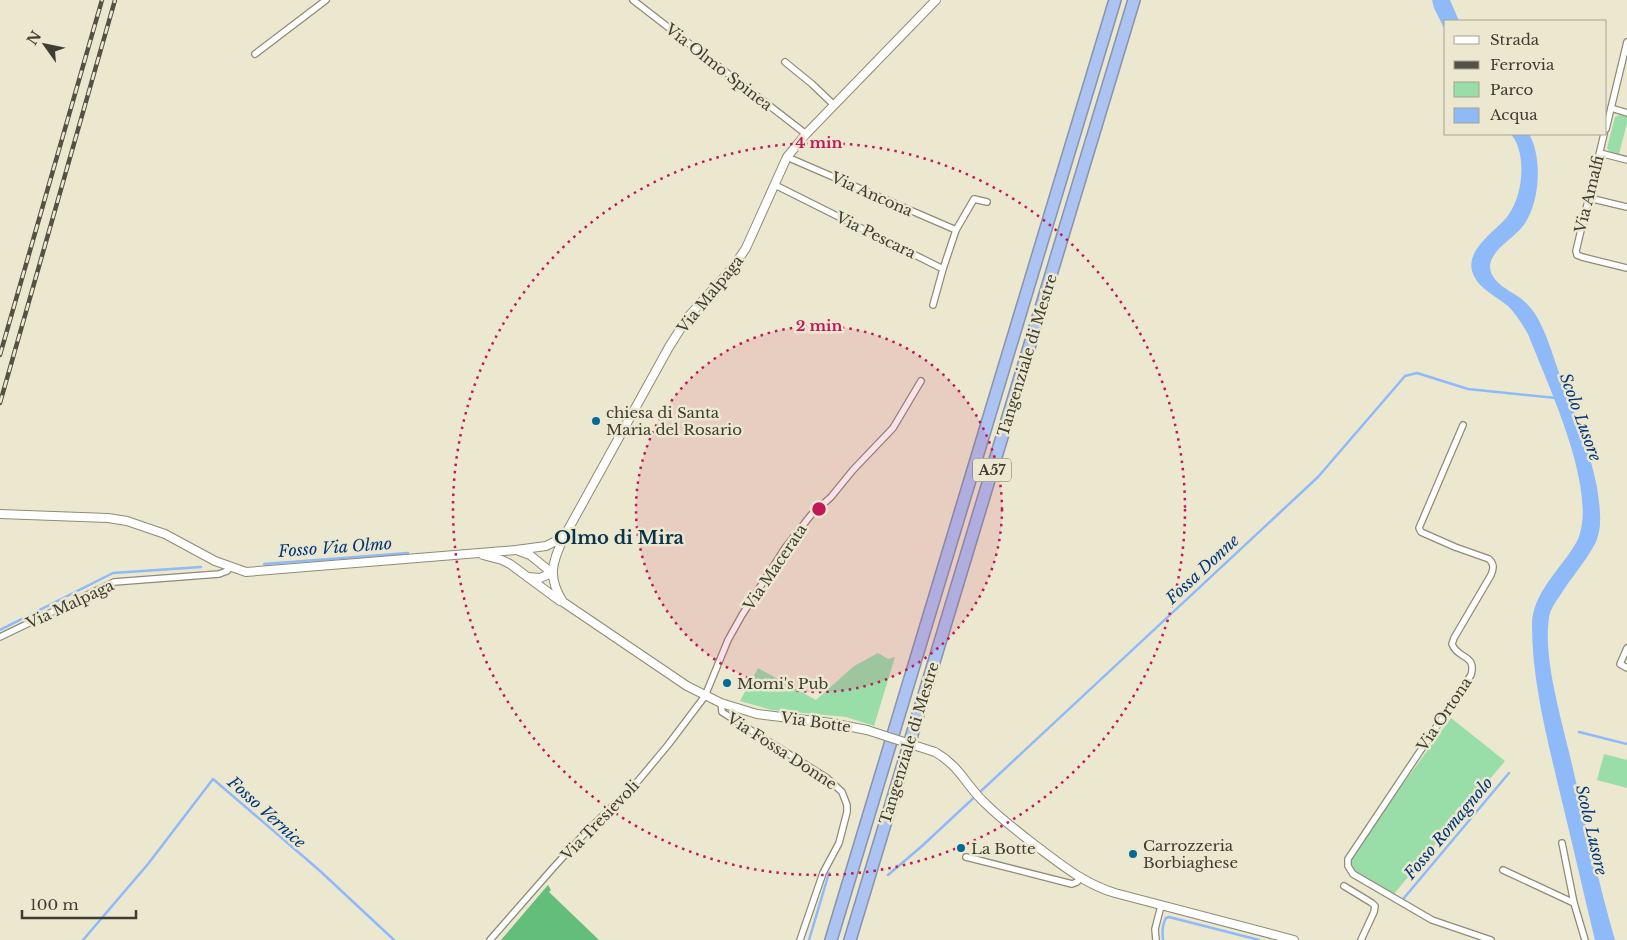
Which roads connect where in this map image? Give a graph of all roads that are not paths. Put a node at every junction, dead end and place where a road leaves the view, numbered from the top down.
1 (326, 0) edge
2 (633, 0) edge
3 (936, 0) edge
4 (1115, 0) edge
5 (1134, 0) edge
6 (1627, 42) edge
7 (255, 54) dead end
8 (785, 62) dead end
9 (834, 105) junction
10 (1611, 108) junction
11 (1627, 113) edge
12 (1607, 124) edge
13 (806, 134) junction
14 (1604, 135) edge
15 (1600, 153) junction
16 (787, 157) junction
17 (1627, 160) edge
18 (775, 185) junction
19 (1589, 198) junction
20 (987, 202) dead end
21 (1627, 208) edge
22 (956, 230) junction
23 (1627, 268) edge
24 (943, 269) junction
25 (933, 305) dead end
26 (921, 381) dead end
27 (1463, 425) dead end
28 (4, 515) edge
29 (564, 537) junction
30 (516, 550) junction
31 (478, 554) junction
32 (230, 567) junction
33 (552, 573) junction
34 (526, 576) junction
35 (562, 602) junction
36 (0, 638) edge
37 (1627, 648) edge
38 (1627, 668) edge
39 (705, 696) junction
40 (721, 703) junction
41 (1562, 842) dead end
42 (966, 857) dead end
43 (1504, 870) dead end
44 (1080, 878) junction
45 (1344, 886) dead end
46 (1574, 903) junction
47 (1161, 906) junction
48 (490, 940) edge
49 (800, 940) edge
50 (831, 940) edge
51 (850, 940) edge
52 (1156, 940) edge
53 (1294, 940) edge
54 (1361, 940) edge
55 (1492, 940) edge
56 (1585, 940) edge

1 - 7 street
2 - 13 street, Via Olmo Spinea
3 - 9 street, Via Malpaga
4 - 50 highway, Tangenziale di Mestre / A57
5 - 51 highway, Tangenziale di Mestre / A57
6 - 10 street
8 - 9 street
9 - 13 street, Via Malpaga
10 - 11 street
10 - 12 street
13 - 16 street, Via Malpaga
14 - 15 street, Via Amalfi
15 - 17 street
15 - 19 street, Via Amalfi
16 - 18 street, Via Malpaga
16 - 22 street, Via Ancona
18 - 24 street, Via Pescara
18 - 29 street, Via Malpaga
19 - 21 street
19 - 23 street, Via Amalfi
20 - 22 street
22 - 24 street
24 - 25 street
26 - 39 street, Via Macerata
27 - 55 street, Via Ortona
28 - 32 street, Via Malpaga
29 - 30 street, Via Malpaga
29 - 33 street, Via Malpaga
30 - 31 street, Via Malpaga
30 - 33 street
31 - 32 street, Via Malpaga
31 - 34 street, Via Malpaga
32 - 36 street, Via Malpaga
33 - 34 street
33 - 35 street
34 - 35 street, Via Malpaga
35 - 39 street, Via Botte
37 - 38 street
39 - 40 street, Via Botte
39 - 48 street, Via Tresievoli
40 - 44 street, Via Botte, bridge
40 - 49 street, Via Fossa Donne
41 - 46 street
42 - 44 street
43 - 46 street
44 - 47 street, Via Botte
45 - 54 street
46 - 56 street
47 - 52 street
47 - 53 street, Via Botte

